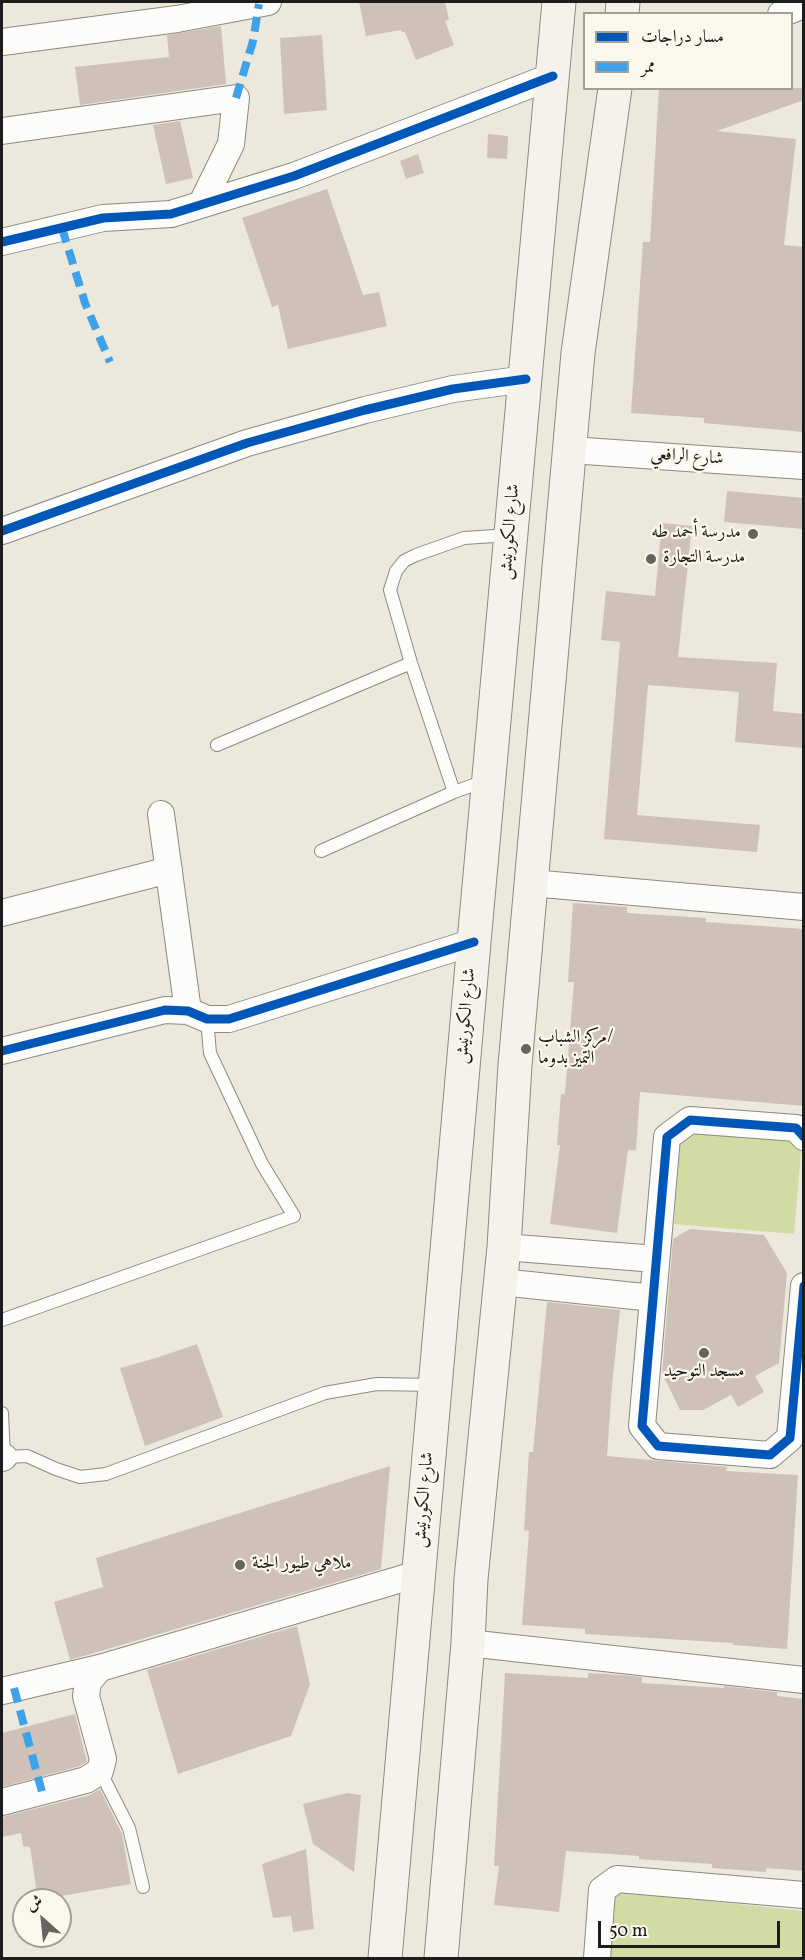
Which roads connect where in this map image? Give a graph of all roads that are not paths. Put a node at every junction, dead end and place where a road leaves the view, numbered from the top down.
1 (262, 2) edge
2 (560, 2) edge
3 (804, 5) edge
4 (787, 12) edge
5 (2, 42) edge
6 (553, 76) junction
7 (615, 90) edge
8 (2, 131) edge
9 (202, 203) junction
10 (2, 242) edge
11 (526, 379) junction
12 (570, 450) junction
13 (804, 466) edge
14 (2, 531) edge
15 (511, 535) junction
16 (411, 663) junction
17 (217, 745) dead end
18 (489, 779) junction
19 (454, 792) junction
20 (161, 814) dead end
21 (321, 851) dead end
22 (169, 870) junction
23 (531, 883) junction
24 (804, 907) edge
25 (2, 913) edge
26 (474, 942) junction
27 (197, 1016) junction
28 (2, 1051) edge
29 (804, 1137) edge
30 (504, 1247) junction
31 (656, 1259) junction
32 (501, 1282) junction
33 (803, 1295) edge
34 (653, 1298) junction
35 (2, 1320) edge
36 (435, 1385) junction
37 (2, 1413) edge
38 (3, 1457) edge
39 (418, 1574) junction
40 (468, 1643) junction
41 (99, 1668) junction
42 (804, 1680) edge
43 (2, 1691) edge
44 (100, 1771) junction
45 (2, 1802) edge
46 (143, 1887) dead end
47 (804, 1895) edge
48 (385, 1959) edge
49 (441, 1959) edge
50 (597, 1959) edge

1 - 5 street
2 - 6 main road, شارع الكورنيش
3 - 4 street
6 - 9 street
6 - 11 main road, شارع الكورنيش
7 - 12 main road
8 - 9 street
9 - 10 street
11 - 14 street
11 - 15 main road, شارع الكورنيش
12 - 13 street, شارع الرافعي
12 - 23 main road
15 - 16 lane
15 - 18 main road, شارع الكورنيش
16 - 17 lane
16 - 19 lane
18 - 19 lane
18 - 26 main road, شارع الكورنيش
19 - 21 lane
20 - 22 street
22 - 25 street
22 - 27 street
23 - 24 street
23 - 30 main road
26 - 27 street
26 - 36 main road, شارع الكورنيش
27 - 28 street
27 - 35 lane
29 - 31 street
30 - 31 street
30 - 32 main road
31 - 34 street
32 - 34 street
32 - 40 main road
33 - 34 street
36 - 38 lane
36 - 39 main road, شارع الكورنيش
37 - 38 lane
39 - 41 street
39 - 48 main road, شارع الكورنيش
40 - 42 street
40 - 49 main road
41 - 43 street
41 - 44 street
44 - 45 street
44 - 46 lane
47 - 50 street

